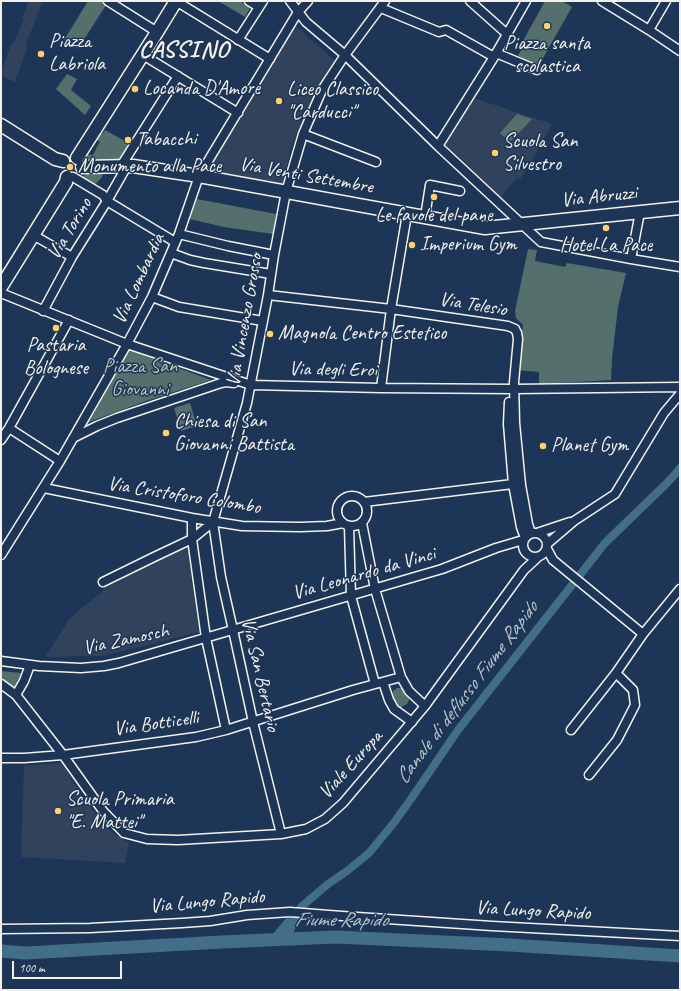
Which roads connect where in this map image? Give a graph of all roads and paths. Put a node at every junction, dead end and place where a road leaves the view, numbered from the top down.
1 (108, 1) edge
2 (176, 1) edge
3 (249, 1) edge
4 (290, 1) edge
5 (308, 1) edge
6 (470, 1) edge
7 (526, 1) edge
8 (602, 1) edge
9 (666, 1) edge
10 (261, 4) edge
11 (383, 4) edge
12 (298, 12) junction
13 (649, 30) junction
14 (157, 32) junction
15 (507, 34) junction
16 (238, 40) junction
17 (680, 51) edge
18 (143, 55) junction
19 (345, 55) junction
20 (495, 55) junction
21 (270, 60) junction
22 (537, 70) dead end
23 (178, 76) junction
24 (238, 113) junction
25 (1, 125) edge
26 (1, 132) edge
27 (303, 134) junction
28 (438, 146) junction
29 (79, 162) junction
30 (376, 162) dead end
31 (124, 166) junction
32 (66, 171) junction
33 (199, 176) junction
34 (460, 191) dead end
35 (286, 192) junction
36 (107, 201) junction
37 (680, 208) edge
38 (640, 212) junction
39 (407, 214) junction
40 (425, 217) junction
41 (522, 224) junction
42 (179, 234) junction
43 (33, 235) junction
44 (175, 242) junction
45 (171, 253) junction
46 (274, 255) junction
47 (72, 257) junction
48 (631, 259) junction
49 (680, 267) edge
50 (271, 274) junction
51 (1, 287) edge
52 (1, 293) edge
53 (268, 295) junction
54 (152, 297) junction
55 (390, 309) junction
56 (43, 311) junction
57 (69, 320) junction
58 (263, 321) junction
59 (127, 344) junction
60 (224, 379) junction
61 (251, 385) junction
62 (680, 387) edge
63 (381, 388) junction
64 (512, 389) junction
65 (680, 394) edge
66 (9, 428) junction
67 (73, 438) junction
68 (1, 440) edge
69 (60, 461) junction
70 (517, 483) junction
71 (44, 488) junction
72 (364, 502) junction
73 (192, 518) junction
74 (574, 521) junction
75 (213, 522) junction
76 (362, 523) junction
77 (346, 525) junction
78 (529, 536) junction
79 (192, 539) junction
80 (504, 545) junction
81 (543, 552) junction
82 (526, 554) junction
83 (1, 555) edge
84 (524, 570) junction
85 (103, 582) dead end
86 (375, 589) junction
87 (680, 589) edge
88 (351, 596) junction
89 (232, 630) junction
90 (643, 634) junction
91 (206, 638) junction
92 (1, 661) edge
93 (30, 665) junction
94 (616, 673) junction
95 (401, 677) junction
96 (379, 683) junction
97 (1, 684) edge
98 (16, 695) junction
99 (425, 706) junction
100 (253, 722) junction
101 (412, 722) junction
102 (226, 730) junction
103 (571, 730) dead end
104 (63, 755) junction
105 (1, 758) edge
106 (589, 775) dead end
107 (281, 834) junction
108 (1, 929) edge
109 (680, 936) edge

1 - 14 street
2 - 14 main road
2 - 16 street
3 - 10 street
4 - 12 street
5 - 12 street, Via Lombardia
6 - 15 street
7 - 15 street
8 - 13 street
9 - 13 street
10 - 16 street
11 - 19 street
11 - 20 street
12 - 19 street
12 - 21 street, Via Lombardia
13 - 17 street
14 - 18 main road
15 - 20 street
16 - 21 street
18 - 23 street
18 - 29 main road
19 - 27 street, Via Vincenzo Grosso
19 - 28 street
20 - 22 street
20 - 28 street
21 - 24 street, Via Lombardia
23 - 24 street
23 - 31 street, Via Torino
24 - 33 street, Via Lombardia
25 - 32 main road
26 - 32 main road
27 - 30 street
27 - 35 street, Via Vincenzo Grosso
28 - 41 street
29 - 31 main road, Via Venti Settembre
29 - 32 main road
29 - 32 main road, Via Venti Settembre
31 - 33 main road, Via Venti Settembre
31 - 36 street, Via Torino
32 - 36 street
32 - 43 main road
33 - 35 main road, Via Venti Settembre
33 - 42 street, Via Lombardia
34 - 40 street
35 - 39 main road, Via Venti Settembre
35 - 46 street, Via Vincenzo Grosso
36 - 44 street
36 - 47 street, Via Torino
37 - 38 main road, Via Abruzzi
38 - 41 main road, Via Abruzzi
38 - 48 street
39 - 40 main road, Via Venti Settembre
39 - 55 street
40 - 41 main road, Via Venti Settembre
41 - 48 street
42 - 44 street, Via Lombardia
42 - 46 street
43 - 47 street
43 - 51 main road
44 - 45 street, Via Lombardia
45 - 50 street
45 - 54 street, Via Lombardia
46 - 50 street, Via Vincenzo Grosso
47 - 56 street, Via Torino
48 - 49 street
50 - 53 street, Via Vincenzo Grosso
52 - 56 street
53 - 55 street, Via Telesio
53 - 58 street, Via Vincenzo Grosso
54 - 58 street
54 - 59 street, Via Lombardia
55 - 63 street
55 - 64 street, Via Telesio
56 - 57 street
57 - 59 street
57 - 66 street
58 - 61 street, Via Vincenzo Grosso
59 - 60 street
59 - 67 street, Via Lombardia
60 - 61 street, Via degli Eroi
60 - 67 street
61 - 63 street, Via degli Eroi
61 - 75 street, Via Vincenzo Grosso
62 - 64 street, Via degli Eroi
63 - 64 street, Via degli Eroi
64 - 70 street, Via Telesio
65 - 74 street
66 - 68 street
66 - 69 street
67 - 69 street, Via Lombardia
69 - 71 street, Via Lombardia
70 - 72 street
70 - 78 street, Via Telesio
71 - 73 street, Via Cristoforo Colombo
71 - 83 street, Via Lombardia
72 - 76 street
72 - 77 street
73 - 75 street, Via Cristoforo Colombo
73 - 79 street
74 - 78 street, Via Leonardo da Vinci
74 - 81 street, Viale Europa
75 - 77 street, Via Cristoforo Colombo
75 - 79 street
75 - 89 street, Via San Bertario
76 - 77 street
76 - 86 street
77 - 88 street
78 - 80 street, Via Leonardo da Vinci
78 - 81 street
78 - 82 street
79 - 85 street
79 - 91 street
80 - 82 street
80 - 86 street, Via Leonardo da Vinci
81 - 82 street
81 - 84 street, Viale Europa
81 - 90 street
82 - 84 street, Viale Europa
84 - 99 street, Viale Europa
86 - 88 street, Via Leonardo da Vinci
86 - 95 street
87 - 90 street
88 - 89 street, Via Leonardo da Vinci
88 - 96 street
89 - 91 street, Via Zamosch
89 - 100 street, Via San Bertario
90 - 94 street
91 - 93 street, Via Zamosch
91 - 102 street
92 - 93 street, Via Zamosch
93 - 98 street
94 - 103 street
94 - 106 street
95 - 96 street, Via Botticelli
95 - 99 street
96 - 100 street, Via Botticelli
96 - 101 street
97 - 98 street
98 - 104 street
99 - 101 street, Viale Europa
100 - 102 street, Via Botticelli
100 - 107 street, Via San Bertario
101 - 107 street, Viale Europa
102 - 104 street, Via Botticelli
104 - 105 street, Via Botticelli
104 - 107 street, Viale Europa
108 - 109 street, Via Lungo Rapido

